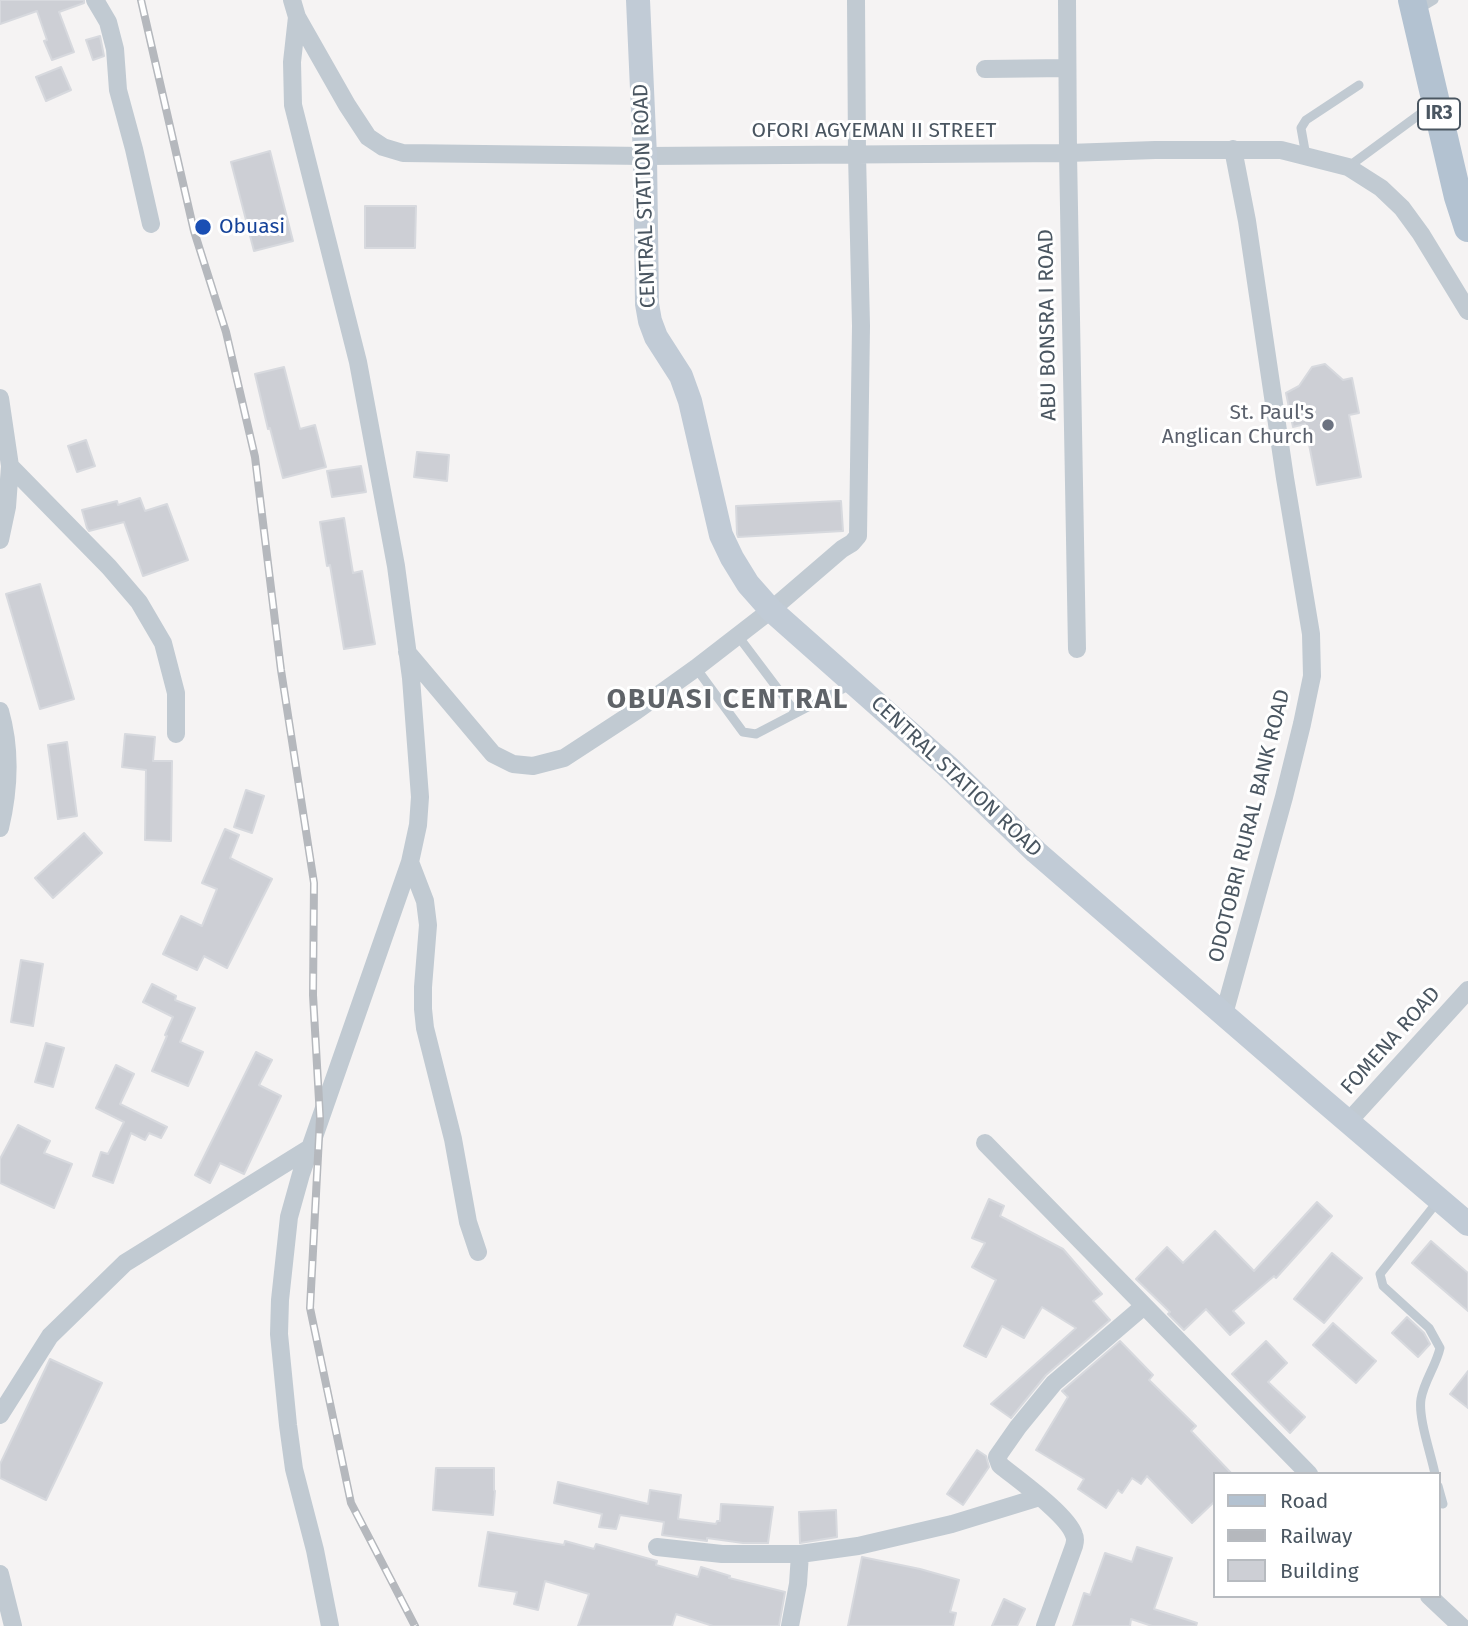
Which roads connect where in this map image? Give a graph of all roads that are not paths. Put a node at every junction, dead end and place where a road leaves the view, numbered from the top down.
1 (95, 0) edge
2 (638, 0) edge
3 (856, 0) edge
4 (1067, 0) edge
5 (1420, 4) edge
6 (295, 9) edge
7 (1067, 68) junction
8 (985, 69) dead end
9 (1359, 86) dead end
10 (1436, 101) junction
11 (1233, 149) junction
12 (1068, 153) junction
13 (857, 154) junction
14 (645, 156) junction
15 (1306, 156) junction
16 (1348, 167) junction
17 (150, 224) dead end
18 (1468, 228) edge
19 (1468, 311) edge
20 (0, 398) edge
21 (6, 459) edge
22 (0, 540) edge
23 (771, 610) junction
24 (738, 636) junction
25 (1077, 649) dead end
26 (407, 652) junction
27 (696, 668) junction
28 (853, 683) junction
29 (0, 711) edge
30 (796, 713) junction
31 (176, 734) dead end
32 (0, 828) edge
33 (410, 862) junction
34 (1468, 990) edge
35 (1224, 1014) junction
36 (1348, 1122) junction
37 (985, 1143) dead end
38 (310, 1148) junction
39 (1439, 1199) junction
40 (1468, 1224) edge
41 (478, 1252) dead end
42 (1144, 1306) junction
43 (0, 1415) edge
44 (1307, 1472) edge
45 (1435, 1472) edge
46 (1440, 1493) edge
47 (1040, 1497) junction
48 (1443, 1504) dead end
49 (657, 1547) dead end
50 (800, 1554) junction
51 (0, 1574) edge
52 (1431, 1598) edge
53 (13, 1626) edge
54 (330, 1626) edge
55 (790, 1626) edge
56 (1045, 1626) edge
57 (1461, 1626) edge

1 - 17 street
2 - 14 street, CENTRAL STATION ROAD
3 - 13 street
4 - 7 street, ABU BONSRA I ROAD
5 - 10 main road, IR3
6 - 14 street, OFORI AGYEMAN II STREET
6 - 26 street
7 - 8 street
7 - 12 street, ABU BONSRA I ROAD
9 - 15 lane
10 - 16 lane
10 - 18 main road, IR3
11 - 12 street, OFORI AGYEMAN II STREET
11 - 15 street, OFORI AGYEMAN II STREET
11 - 35 street, ODOTOBRI RURAL BANK ROAD
12 - 13 street, OFORI AGYEMAN II STREET
12 - 25 street, ABU BONSRA I ROAD
13 - 14 street, OFORI AGYEMAN II STREET
13 - 23 street
14 - 23 street, CENTRAL STATION ROAD
15 - 16 street, OFORI AGYEMAN II STREET
16 - 19 street, OFORI AGYEMAN II STREET
20 - 21 street
21 - 22 street
21 - 31 street
23 - 24 street
23 - 28 street, CENTRAL STATION ROAD
24 - 27 street
24 - 30 lane
26 - 27 street
26 - 33 street
27 - 30 lane
28 - 30 lane
28 - 35 street, CENTRAL STATION ROAD
29 - 32 street
33 - 38 street
33 - 41 street
34 - 36 street, FOMENA ROAD
35 - 36 street, CENTRAL STATION ROAD
36 - 39 street, CENTRAL STATION ROAD
37 - 42 street
38 - 43 street
38 - 54 street
39 - 40 street, CENTRAL STATION ROAD
39 - 45 lane
42 - 44 street
42 - 47 street
46 - 48 lane
47 - 50 street
47 - 56 street
49 - 50 street
50 - 55 street
51 - 53 street
52 - 57 street

